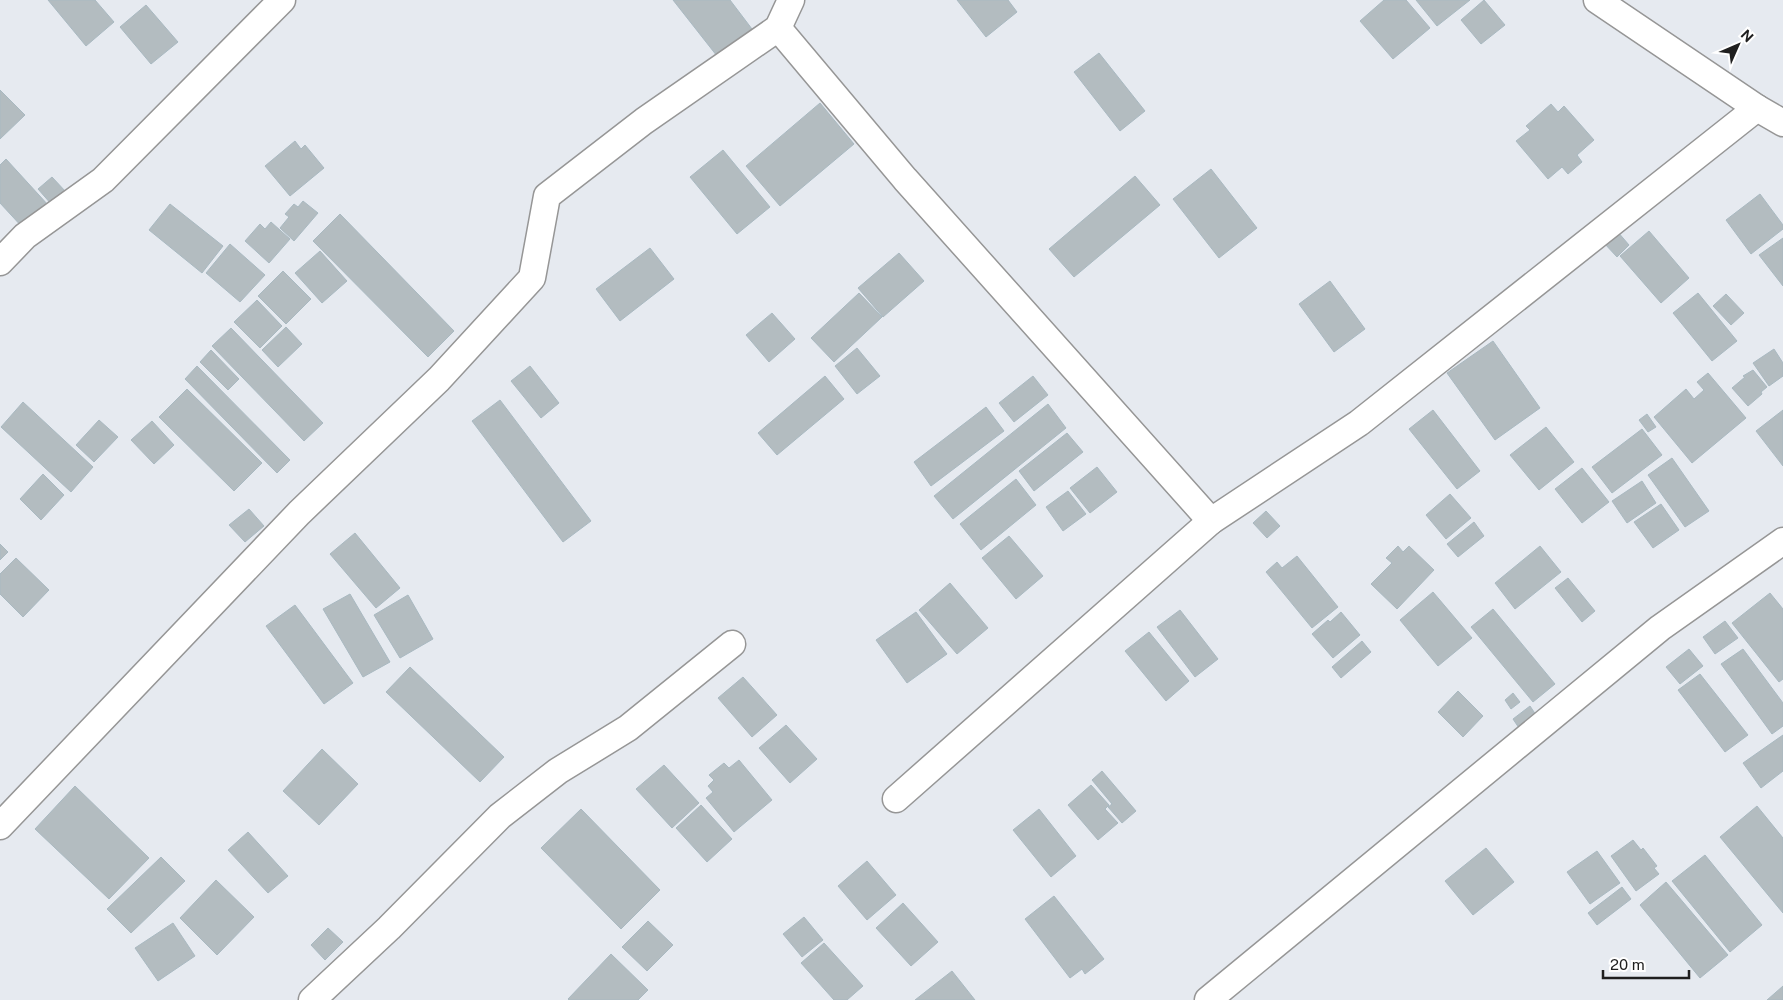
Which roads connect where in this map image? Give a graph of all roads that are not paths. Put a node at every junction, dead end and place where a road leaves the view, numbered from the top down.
1 (282, 0) edge
2 (791, 0) edge
3 (1597, 0) edge
4 (778, 28) junction
5 (1757, 108) junction
6 (1783, 123) edge
7 (0, 262) edge
8 (1212, 521) junction
9 (1783, 541) edge
10 (732, 644) dead end
11 (896, 800) dead end
12 (0, 826) edge
13 (1221, 996) edge
14 (312, 1000) edge

1 - 7 street
2 - 4 street
3 - 5 street
4 - 8 street
4 - 12 street
5 - 6 street
5 - 8 street
8 - 11 street
9 - 13 street
10 - 14 street

